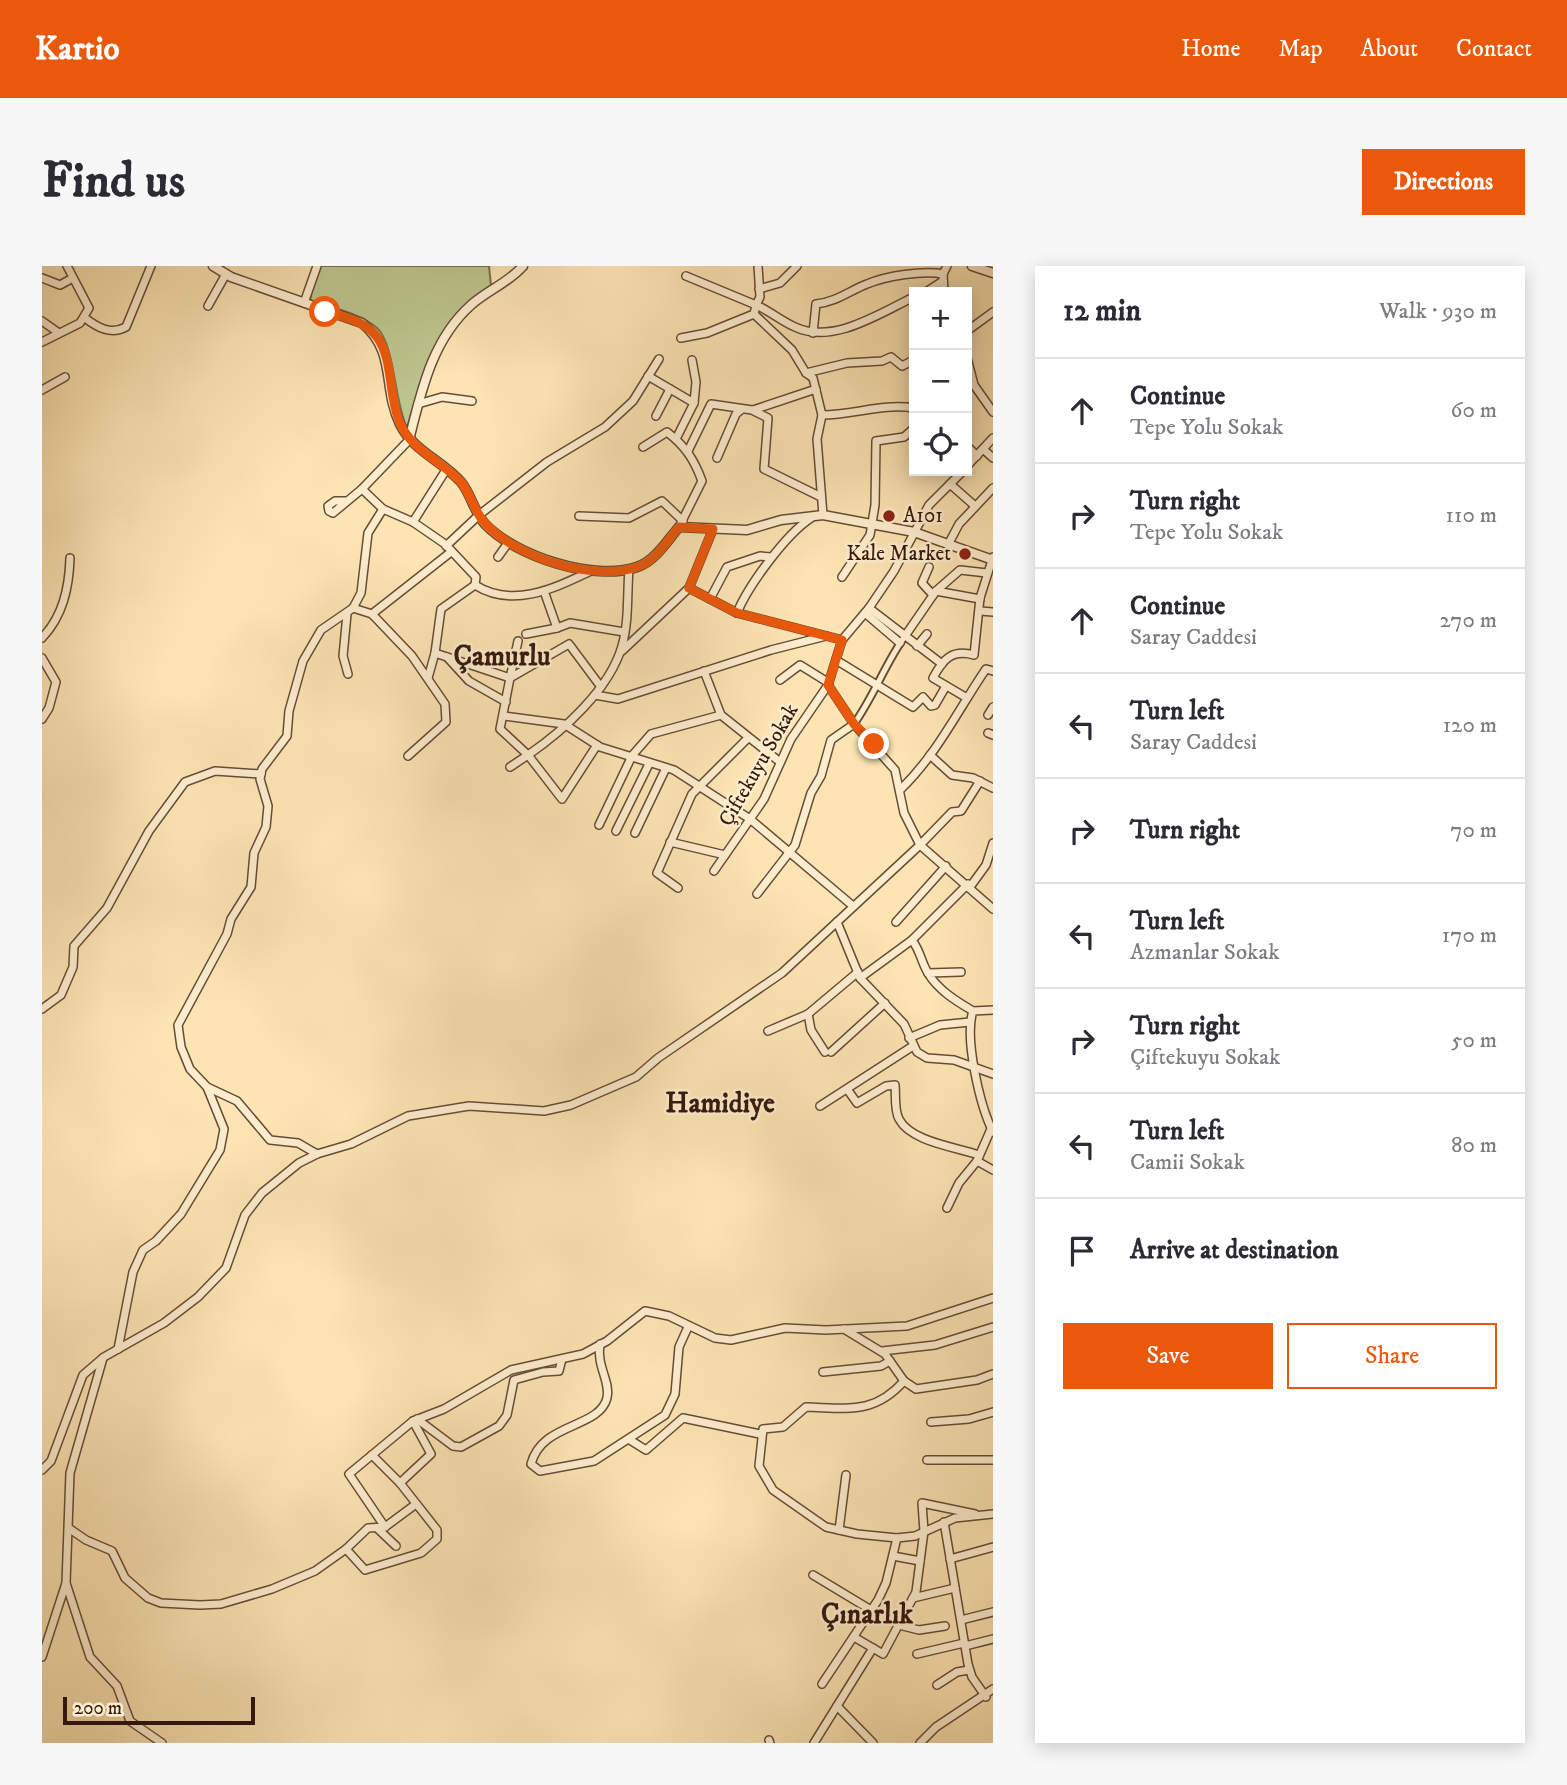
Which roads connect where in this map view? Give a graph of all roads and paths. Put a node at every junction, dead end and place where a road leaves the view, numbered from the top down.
1 (67, 266) edge
2 (151, 266) edge
3 (214, 266) edge
4 (317, 266) edge
5 (523, 266) edge
6 (758, 266) edge
7 (797, 266) edge
8 (947, 266) edge
9 (972, 266) edge
10 (993, 273) edge
11 (226, 274) junction
12 (686, 276) dead end
13 (42, 278) edge
14 (943, 278) junction
15 (71, 279) junction
16 (932, 287) edge
17 (944, 287) edge
18 (759, 289) junction
19 (909, 300) edge
20 (304, 303) junction
21 (757, 305) junction
22 (208, 306) dead end
23 (993, 312) edge
24 (754, 314) junction
25 (85, 318) junction
26 (42, 321) edge
27 (972, 327) edge
28 (59, 333) junction
29 (813, 333) junction
30 (681, 338) dead end
31 (42, 342) edge
32 (659, 359) dead end
33 (692, 360) dead end
34 (909, 362) edge
35 (806, 373) junction
36 (648, 376) junction
37 (65, 377) dead end
38 (972, 386) edge
39 (670, 389) junction
40 (816, 389) junction
41 (42, 390) edge
42 (472, 401) dead end
43 (694, 402) junction
44 (418, 404) junction
45 (909, 408) edge
46 (742, 409) junction
47 (752, 411) junction
48 (993, 412) edge
49 (822, 415) junction
50 (656, 416) dead end
51 (909, 432) edge
52 (411, 437) junction
53 (993, 438) edge
54 (676, 439) junction
55 (643, 447) dead end
56 (972, 448) edge
57 (688, 451) junction
58 (980, 452) junction
59 (717, 458) dead end
60 (993, 458) edge
61 (972, 461) edge
62 (446, 470) junction
63 (958, 476) edge
64 (950, 484) junction
65 (993, 488) edge
66 (362, 489) junction
67 (819, 496) junction
68 (348, 501) dead end
69 (975, 506) junction
70 (383, 509) junction
71 (479, 515) junction
72 (823, 515) junction
73 (579, 516) dead end
74 (811, 518) junction
75 (413, 522) junction
76 (873, 522) junction
77 (681, 524) junction
78 (713, 529) junction
79 (914, 532) junction
80 (789, 539) junction
81 (508, 543) junction
82 (949, 543) junction
83 (449, 549) junction
84 (786, 549) dead end
85 (498, 557) dead end
86 (771, 557) junction
87 (70, 558) dead end
88 (993, 559) edge
89 (929, 567) dead end
90 (594, 569) junction
91 (629, 569) junction
92 (987, 573) junction
93 (842, 577) dead end
94 (475, 585) junction
95 (689, 588) junction
96 (544, 591) junction
97 (934, 593) junction
98 (710, 599) junction
99 (980, 599) junction
100 (351, 610) junction
101 (867, 611) junction
102 (980, 611) junction
103 (993, 612) edge
104 (737, 613) junction
105 (372, 614) junction
106 (557, 628) junction
107 (624, 632) junction
108 (526, 634) dead end
109 (927, 634) dead end
110 (827, 636) junction
111 (905, 636) junction
112 (42, 638) edge
113 (842, 640) junction
114 (518, 641) dead end
115 (900, 643) junction
116 (917, 646) junction
117 (435, 653) junction
118 (619, 653) junction
119 (447, 656) junction
120 (42, 658) edge
121 (836, 660) junction
122 (942, 664) junction
123 (991, 670) edge
124 (704, 671) junction
125 (348, 674) dead end
126 (428, 678) junction
127 (510, 678) junction
128 (780, 680) dead end
129 (877, 683) junction
130 (828, 684) junction
131 (946, 686) junction
132 (601, 687) junction
133 (595, 695) junction
134 (967, 698) junction
135 (506, 702) junction
136 (721, 715) junction
137 (504, 716) junction
138 (42, 719) edge
139 (564, 724) junction
140 (854, 724) junction
141 (747, 738) junction
142 (597, 745) junction
143 (408, 755) dead end
144 (527, 755) junction
145 (930, 755) junction
146 (631, 758) junction
147 (780, 762) junction
148 (649, 764) junction
149 (510, 767) dead end
150 (666, 768) junction
151 (261, 774) junction
152 (980, 781) junction
153 (697, 786) junction
154 (993, 788) edge
155 (901, 789) junction
156 (750, 819) junction
157 (599, 825) dead end
158 (616, 831) dead end
159 (635, 834) dead end
160 (670, 842) junction
161 (993, 843) edge
162 (920, 845) junction
163 (790, 852) junction
164 (725, 855) junction
165 (946, 866) junction
166 (714, 871) dead end
167 (969, 885) junction
168 (678, 888) dead end
169 (757, 894) dead end
170 (853, 906) junction
171 (993, 909) edge
172 (837, 922) junction
173 (896, 922) dead end
174 (912, 940) junction
175 (961, 972) dead end
176 (928, 973) junction
177 (859, 975) junction
178 (885, 1003) junction
179 (42, 1009) edge
180 (993, 1010) edge
181 (973, 1011) junction
182 (808, 1014) junction
183 (970, 1022) junction
184 (768, 1031) dead end
185 (911, 1042) junction
186 (974, 1066) junction
187 (993, 1074) edge
188 (207, 1087) junction
189 (847, 1088) junction
190 (820, 1106) dead end
191 (992, 1130) edge
192 (317, 1154) junction
193 (978, 1158) junction
194 (993, 1170) edge
195 (947, 1208) dead end
196 (993, 1298) edge
197 (993, 1326) edge
198 (688, 1327) junction
199 (844, 1329) junction
200 (600, 1345) junction
201 (118, 1349) junction
202 (878, 1350) junction
203 (104, 1357) junction
204 (562, 1359) junction
205 (890, 1361) junction
206 (823, 1372) dead end
207 (993, 1374) edge
208 (904, 1381) junction
209 (993, 1412) edge
210 (415, 1420) junction
211 (931, 1422) dead end
212 (760, 1434) junction
213 (630, 1440) junction
214 (372, 1455) junction
215 (927, 1460) dead end
216 (993, 1460) edge
217 (42, 1470) edge
218 (846, 1475) dead end
219 (400, 1483) junction
220 (416, 1504) junction
221 (993, 1514) edge
222 (982, 1515) junction
223 (944, 1522) junction
224 (381, 1528) junction
225 (70, 1529) junction
226 (839, 1530) junction
227 (924, 1531) junction
228 (897, 1538) junction
229 (397, 1546) dead end
230 (993, 1548) edge
231 (345, 1549) junction
232 (893, 1556) junction
233 (950, 1559) junction
234 (920, 1561) junction
235 (813, 1575) dead end
236 (66, 1583) junction
237 (956, 1588) junction
238 (913, 1599) junction
239 (871, 1610) junction
240 (993, 1612) edge
241 (961, 1620) junction
242 (899, 1625) junction
243 (945, 1626) dead end
244 (854, 1637) junction
245 (993, 1639) edge
246 (964, 1644) junction
247 (873, 1648) junction
248 (917, 1654) dead end
249 (42, 1657) edge
250 (970, 1670) junction
251 (822, 1684) dead end
252 (937, 1685) dead end
253 (993, 1689) edge
254 (986, 1697) junction
255 (837, 1706) junction
256 (162, 1743) edge
257 (814, 1743) edge
258 (873, 1743) edge
259 (920, 1743) edge

1 - 15 street
2 - 25 street
3 - 11 street
4 - 20 street
5 - 44 street
6 - 18 street
7 - 18 street
8 - 14 street
9 - 10 street
11 - 20 street
11 - 22 street
12 - 21 street
13 - 15 street
14 - 16 street
14 - 17 street
14 - 29 street
15 - 25 street
18 - 21 street
19 - 29 street
20 - 52 street
21 - 24 street
21 - 29 street
23 - 27 street
24 - 30 street
24 - 35 street
25 - 28 street
26 - 28 street
28 - 31 street
32 - 36 street
33 - 43 street
34 - 35 street
35 - 40 street
36 - 39 street
36 - 71 street
37 - 41 street
38 - 48 street
39 - 43 street
39 - 50 street
40 - 47 street
40 - 49 street
42 - 44 street
43 - 54 street
44 - 52 street
45 - 49 street
46 - 47 street
46 - 57 street
46 - 59 street
47 - 67 street
49 - 67 street
51 - 76 street
52 - 62 street
52 - 66 street
53 - 58 street
54 - 55 street
54 - 57 street
56 - 58 street
57 - 77 street
58 - 60 street
58 - 61 street
62 - 71 street
62 - 75 street
63 - 64 street, Çiftekuyu Sokak
64 - 69 street
64 - 79 street, Çiftekuyu Sokak
65 - 69 street
66 - 68 street
66 - 70 street
67 - 72 street
69 - 82 street
70 - 75 street
70 - 100 street
71 - 81 street
71 - 83 street
72 - 74 street
72 - 76 street
73 - 77 street
74 - 78 street
74 - 80 street
75 - 83 street
76 - 79 street
76 - 93 street
77 - 78 street
77 - 91 street
78 - 95 street
79 - 82 street
79 - 101 street, Çiftekuyu Sokak
80 - 84 street
80 - 86 street
81 - 85 street
81 - 90 street
82 - 88 street
83 - 94 street
83 - 105 street
86 - 98 street
86 - 104 street
87 - 112 street
88 - 92 street
89 - 97 street
90 - 91 street
90 - 96 street
91 - 107 street
92 - 97 street
92 - 99 street
94 - 96 street
94 - 117 street
95 - 98 street
95 - 118 street
96 - 106 street
97 - 99 street
97 - 111 street
98 - 104 street
99 - 102 street
100 - 105 street
100 - 125 street
100 - 151 street
101 - 111 street
101 - 113 street, Çiftekuyu Sokak
101 - 115 street
102 - 103 street
102 - 122 street
104 - 110 street
105 - 126 street
106 - 107 street
106 - 108 street
107 - 118 street
109 - 116 street
110 - 113 street
110 - 124 street
111 - 115 street
111 - 116 street
113 - 121 street, Çiftekuyu Sokak
114 - 127 street
115 - 129 street
116 - 122 street
117 - 119 street
117 - 126 street
118 - 132 street
119 - 127 street
119 - 135 street
120 - 138 street
121 - 129 street
121 - 130 street, Çiftekuyu Sokak
122 - 131 street
123 - 134 street
124 - 133 street
124 - 136 street
126 - 143 street
127 - 132 street
127 - 135 street
128 - 130 street
129 - 131 street
129 - 140 street
130 - 140 street
130 - 147 street, Çiftekuyu Sokak
131 - 134 street
132 - 133 street
133 - 139 street
134 - 145 street
135 - 137 street
136 - 141 street
136 - 146 street
137 - 139 street
137 - 144 street
139 - 142 street
139 - 144 street
140 - 155 street
140 - 163 street
141 - 147 street
141 - 153 street
142 - 144 street
142 - 146 street
144 - 149 street
145 - 152 street
145 - 155 street
146 - 148 street
146 - 157 street
147 - 156 street, Çiftekuyu Sokak
148 - 150 street
148 - 158 street
150 - 153 street
150 - 159 street
151 - 179 street
151 - 188 street
152 - 154 street
152 - 162 street
153 - 156 street
153 - 160 street
155 - 162 street
156 - 163 street
156 - 164 street, Çiftekuyu Sokak
160 - 164 street
160 - 168 street
161 - 167 street
162 - 165 street
162 - 170 street
163 - 169 street
163 - 170 street
164 - 166 street, Çiftekuyu Sokak
165 - 167 street
165 - 173 street
167 - 171 street
167 - 174 street
170 - 172 street
172 - 177 street
172 - 192 street
174 - 176 street
174 - 177 street
175 - 176 street
176 - 181 street
177 - 178 street
177 - 182 street
178 - 182 street
178 - 185 street
180 - 181 street
181 - 183 street
182 - 184 street
183 - 185 street
183 - 186 street
185 - 186 street
185 - 189 street
186 - 187 street
186 - 191 street
188 - 192 street
188 - 201 street
189 - 190 street
189 - 193 street
191 - 193 street
192 - 201 street
193 - 194 street
193 - 195 street
196 - 199 street
197 - 202 street
198 - 199 street
198 - 200 street
198 - 213 street
199 - 202 street
200 - 204 street
200 - 213 street
201 - 203 street
202 - 205 street
203 - 217 street
203 - 225 street
204 - 210 street
204 - 210 street
205 - 206 street
205 - 208 street
207 - 208 street
208 - 212 street
209 - 211 street
210 - 214 street
210 - 219 street
212 - 213 street
212 - 226 street
214 - 219 street
214 - 224 street
215 - 216 street
218 - 226 street
219 - 220 street
220 - 224 street
220 - 231 street
221 - 222 street
222 - 223 street
222 - 227 street
223 - 227 street
223 - 233 street
224 - 229 street
224 - 231 street
225 - 231 street
225 - 236 street
226 - 228 street
227 - 228 street
227 - 234 street
228 - 232 street
230 - 233 street
232 - 234 street
232 - 239 street
233 - 237 street
234 - 238 street
235 - 239 street
236 - 249 street
236 - 256 street
237 - 238 street
237 - 241 street
238 - 242 street
239 - 244 street
240 - 241 street
241 - 246 street
242 - 243 street
242 - 247 street
244 - 247 street
244 - 251 street
245 - 246 street
246 - 248 street
246 - 250 street
247 - 255 street
250 - 252 street
250 - 254 street
253 - 254 street
254 - 259 street
255 - 257 street
255 - 258 street

